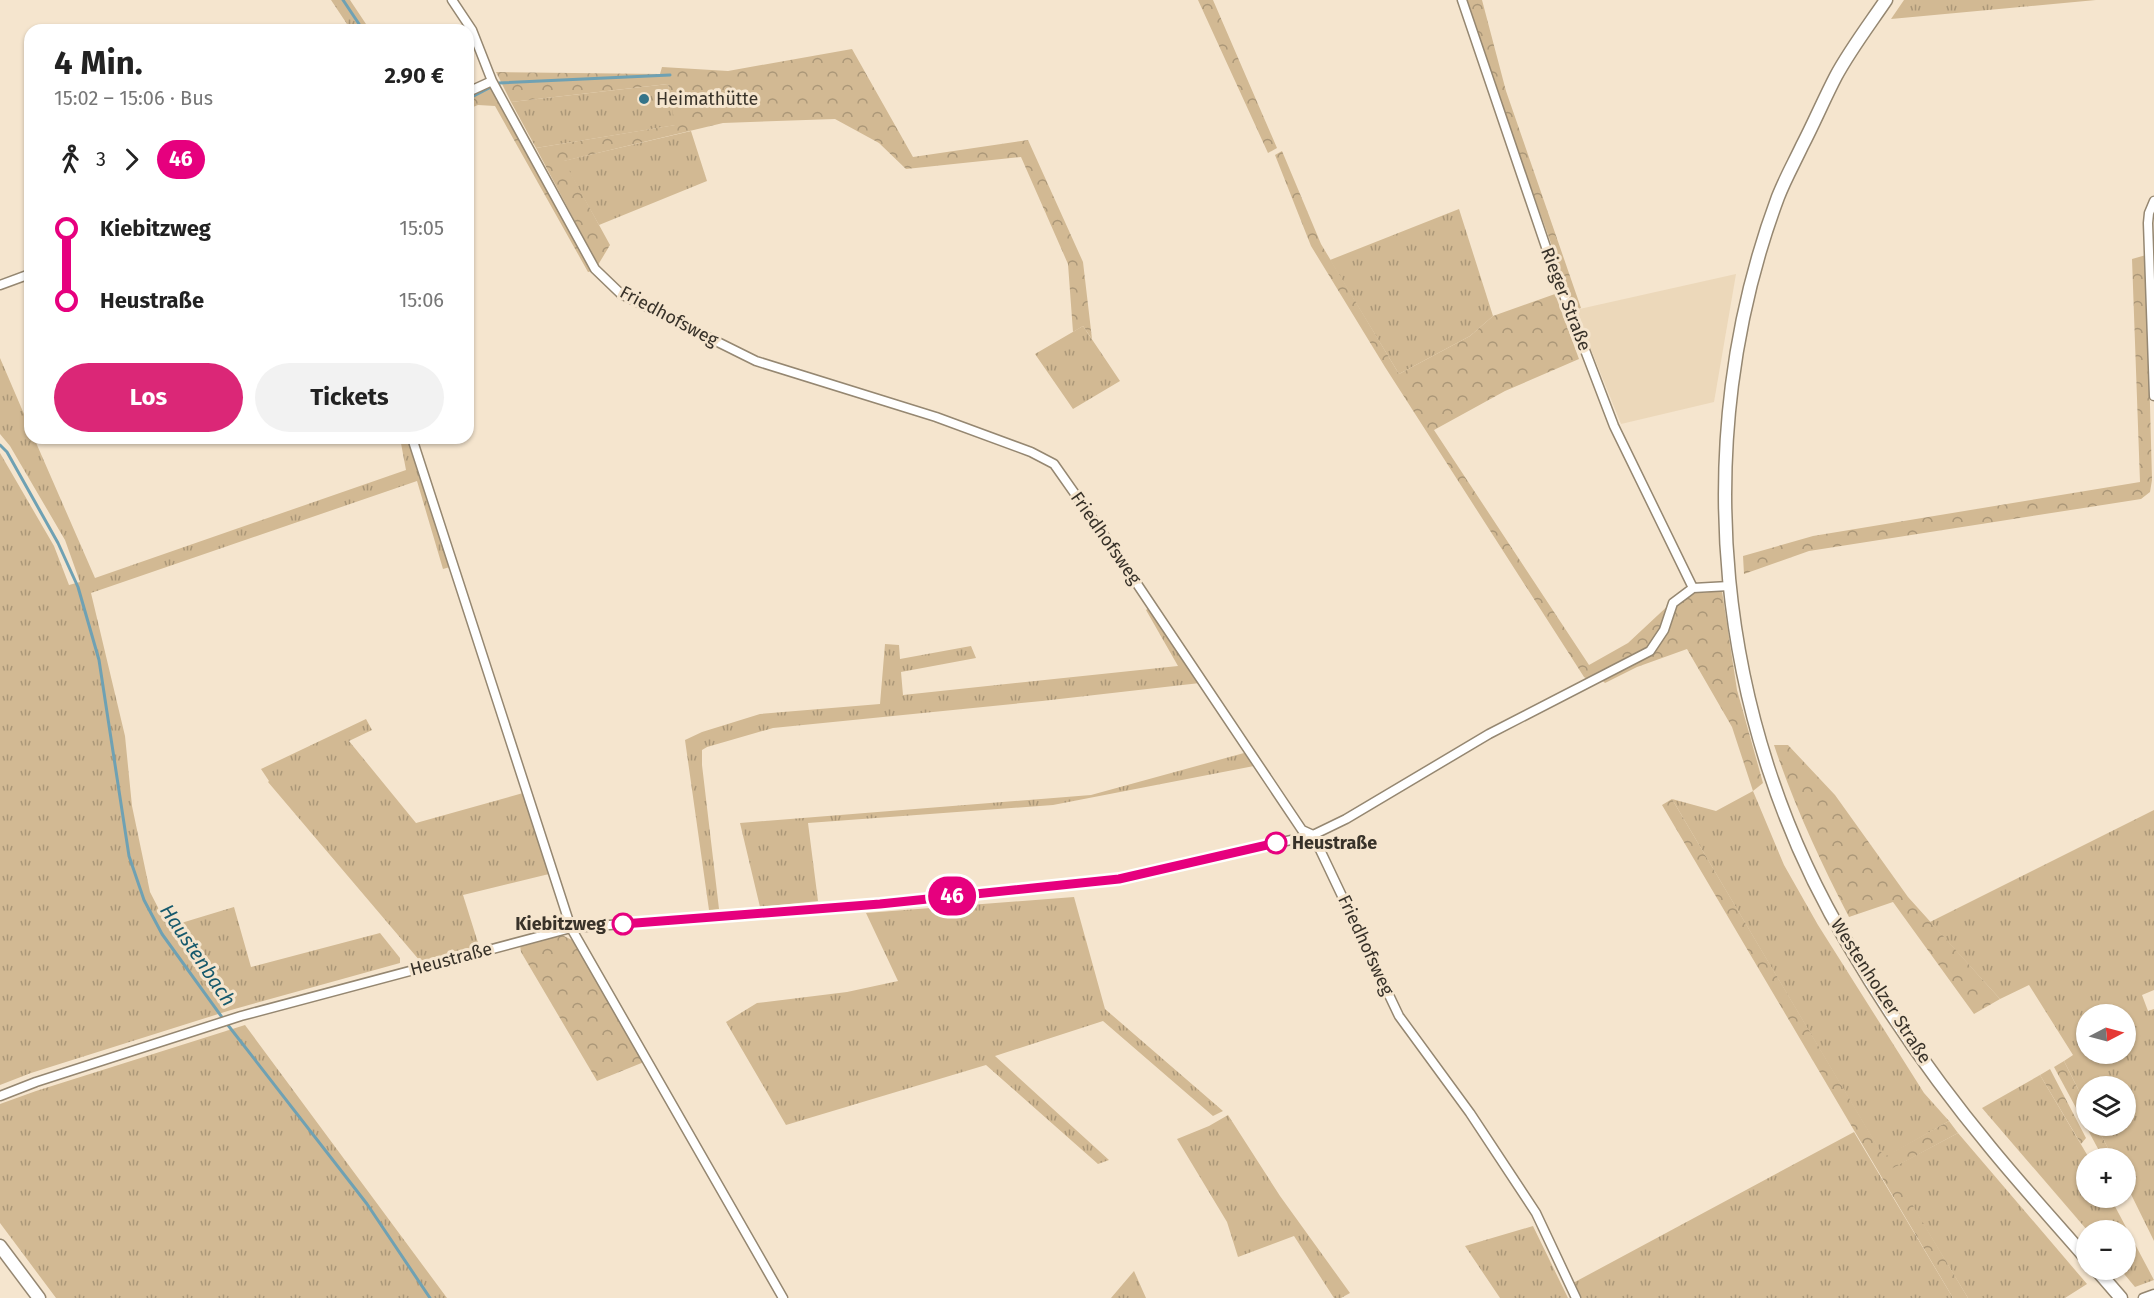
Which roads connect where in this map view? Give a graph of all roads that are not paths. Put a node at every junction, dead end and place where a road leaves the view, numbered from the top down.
1 (452, 0) edge
2 (1462, 0) edge
3 (1886, 0) edge
4 (468, 24) edge
5 (474, 35) edge
6 (492, 81) junction
7 (474, 89) edge
8 (2154, 201) edge
9 (24, 276) edge
10 (0, 285) edge
11 (2154, 396) edge
12 (414, 444) edge
13 (1729, 586) junction
14 (1693, 588) junction
15 (1313, 835) junction
16 (571, 928) junction
17 (0, 1096) edge
18 (0, 1246) edge
19 (2076, 1246) edge
20 (2105, 1280) edge
21 (2154, 1294) edge
22 (39, 1298) edge
23 (783, 1298) edge
24 (1576, 1298) edge
25 (2121, 1298) edge
26 (2144, 1298) edge

1 - 4 street, Friedhofsweg
2 - 14 street, Rieger Straße
3 - 13 main road, Westenholzer Straße
5 - 6 street, Friedhofsweg
6 - 7 street
6 - 15 street, Friedhofsweg
8 - 11 street
9 - 10 street
12 - 16 street
13 - 14 street
13 - 19 main road, Westenholzer Straße
14 - 15 street, Heustraße
15 - 16 street, Heustraße
15 - 24 street, Friedhofsweg
16 - 17 street, Heustraße
16 - 23 street
18 - 22 main road
20 - 25 main road
21 - 26 street

